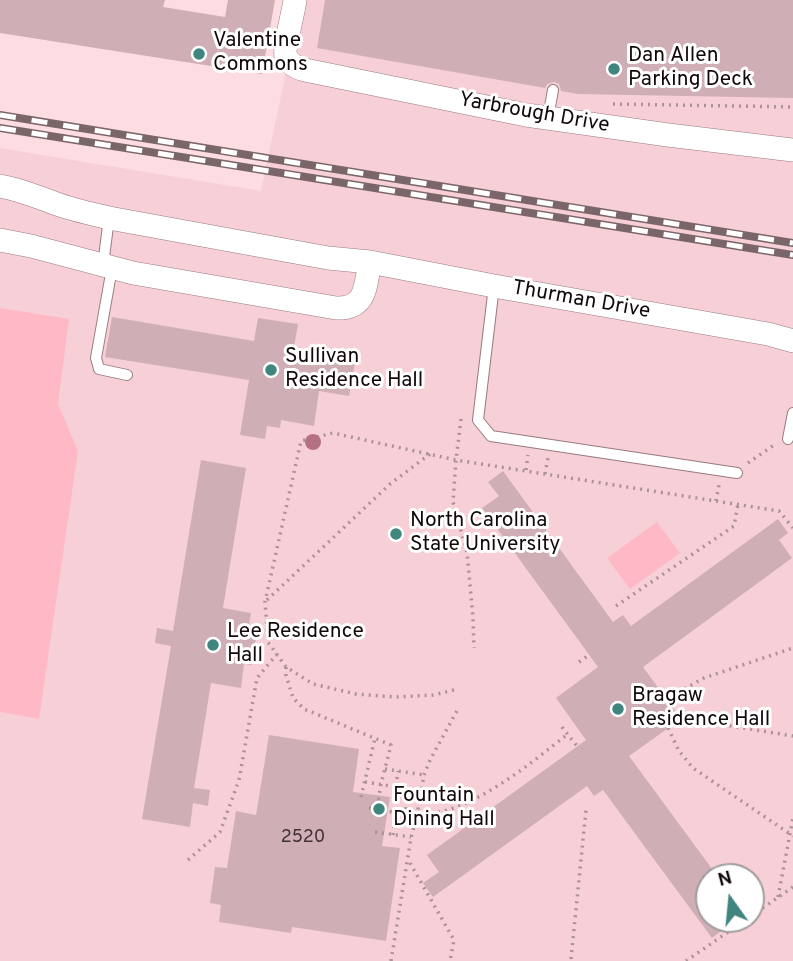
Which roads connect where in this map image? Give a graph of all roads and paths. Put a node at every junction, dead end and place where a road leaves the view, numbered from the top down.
1 (295, 0) edge
2 (553, 90) dead end
3 (612, 104) dead end
4 (793, 107) edge
5 (548, 118) junction
6 (793, 150) edge
7 (0, 186) edge
8 (110, 218) junction
9 (0, 240) edge
10 (369, 262) junction
11 (108, 267) junction
12 (494, 286) junction
13 (793, 341) edge
14 (127, 375) dead end
15 (793, 413) edge
16 (461, 420) dead end
17 (789, 439) joint
18 (432, 453) junction
19 (456, 460) junction
20 (737, 473) joint
21 (738, 504) junction
22 (793, 528) edge
23 (265, 602) junction
24 (616, 606) dead end
25 (474, 648) dead end
26 (793, 648) edge
27 (276, 654) junction
28 (589, 655) dead end
29 (579, 662) dead end
30 (286, 667) junction
31 (454, 690) dead end
32 (666, 699) dead end
33 (458, 709) dead end
34 (681, 719) dead end
35 (562, 726) dead end
36 (668, 728) dead end
37 (568, 734) junction
38 (793, 736) edge
39 (375, 738) junction
40 (577, 746) dead end
41 (385, 769) junction
42 (398, 771) junction
43 (424, 775) junction
44 (365, 782) junction
45 (381, 784) junction
46 (396, 787) junction
47 (361, 797) dead end
48 (369, 808) dead end
49 (377, 809) junction
50 (586, 810) dead end
51 (396, 812) junction
52 (405, 813) junction
53 (417, 815) junction
54 (793, 818) edge
55 (375, 832) dead end
56 (393, 835) junction
57 (791, 835) edge
58 (411, 838) junction
59 (188, 860) dead end
60 (409, 861) junction
61 (793, 887) edge
62 (778, 897) junction
63 (765, 906) edge
64 (727, 933) edge
65 (571, 960) edge
66 (391, 961) edge
67 (450, 961) edge
68 (686, 961) edge

1 - 5 street, Yarbrough Drive
2 - 5 lane
3 - 4 path
5 - 6 street, Yarbrough Drive
7 - 8 street, Thurman Drive
8 - 10 street, Thurman Drive
8 - 11 lane
9 - 11 street
10 - 11 street
10 - 12 street, Thurman Drive
11 - 14 lane
12 - 13 street, Thurman Drive
12 - 20 lane
15 - 17 lane
16 - 19 path
17 - 20 path
18 - 19 path
18 - 23 path
18 - 23 path
19 - 21 path
19 - 25 path
21 - 22 path
21 - 24 path
23 - 27 path
26 - 32 path
27 - 30 path
27 - 59 path
28 - 29 path
30 - 31 path
30 - 39 path
33 - 43 path
34 - 38 path
35 - 37 path
36 - 57 path
37 - 40 path
37 - 53 path
39 - 41 path
39 - 44 path
41 - 42 path
41 - 45 path
42 - 43 path
42 - 46 path
43 - 53 path
44 - 45 path
44 - 47 path
45 - 46 path
45 - 49 path
46 - 52 path
48 - 49 path
49 - 51 path
50 - 65 path
51 - 52 path
51 - 56 path
52 - 53 path
53 - 58 path
54 - 57 path
55 - 56 path
56 - 58 path
57 - 62 path
58 - 60 path
60 - 66 path
60 - 67 path
61 - 62 path
62 - 63 path
64 - 68 path

